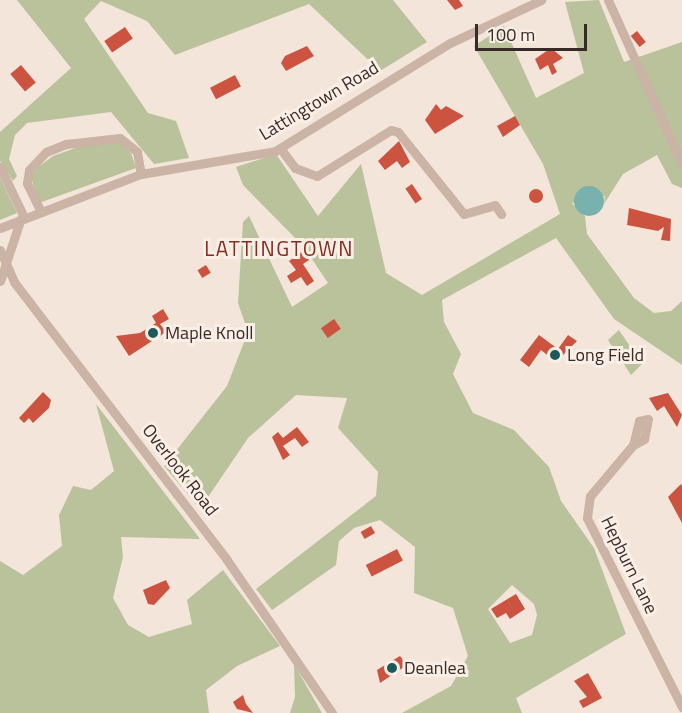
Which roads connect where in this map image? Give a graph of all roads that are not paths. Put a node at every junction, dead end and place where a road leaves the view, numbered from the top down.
1 (541, 0) edge
2 (608, 0) edge
3 (527, 3) edge
4 (280, 148) junction
5 (682, 164) edge
6 (0, 167) edge
7 (141, 174) junction
8 (40, 210) junction
9 (501, 214) dead end
10 (23, 217) junction
11 (0, 228) edge
12 (0, 250) edge
13 (9, 267) junction
14 (0, 281) edge
15 (633, 445) dead end
16 (682, 707) edge
17 (332, 713) edge

1 - 3 street, Lattingtown Road
2 - 5 street
3 - 4 street, Lattingtown Road
4 - 7 street, Lattingtown Road
4 - 9 street
6 - 10 street
7 - 8 street, Lattingtown Road
7 - 8 street
8 - 10 street, Lattingtown Road
10 - 11 street, Lattingtown Road
10 - 13 street
12 - 13 street, Overlook Road
13 - 14 street
13 - 17 street, Overlook Road
15 - 16 street, Hepburn Lane

